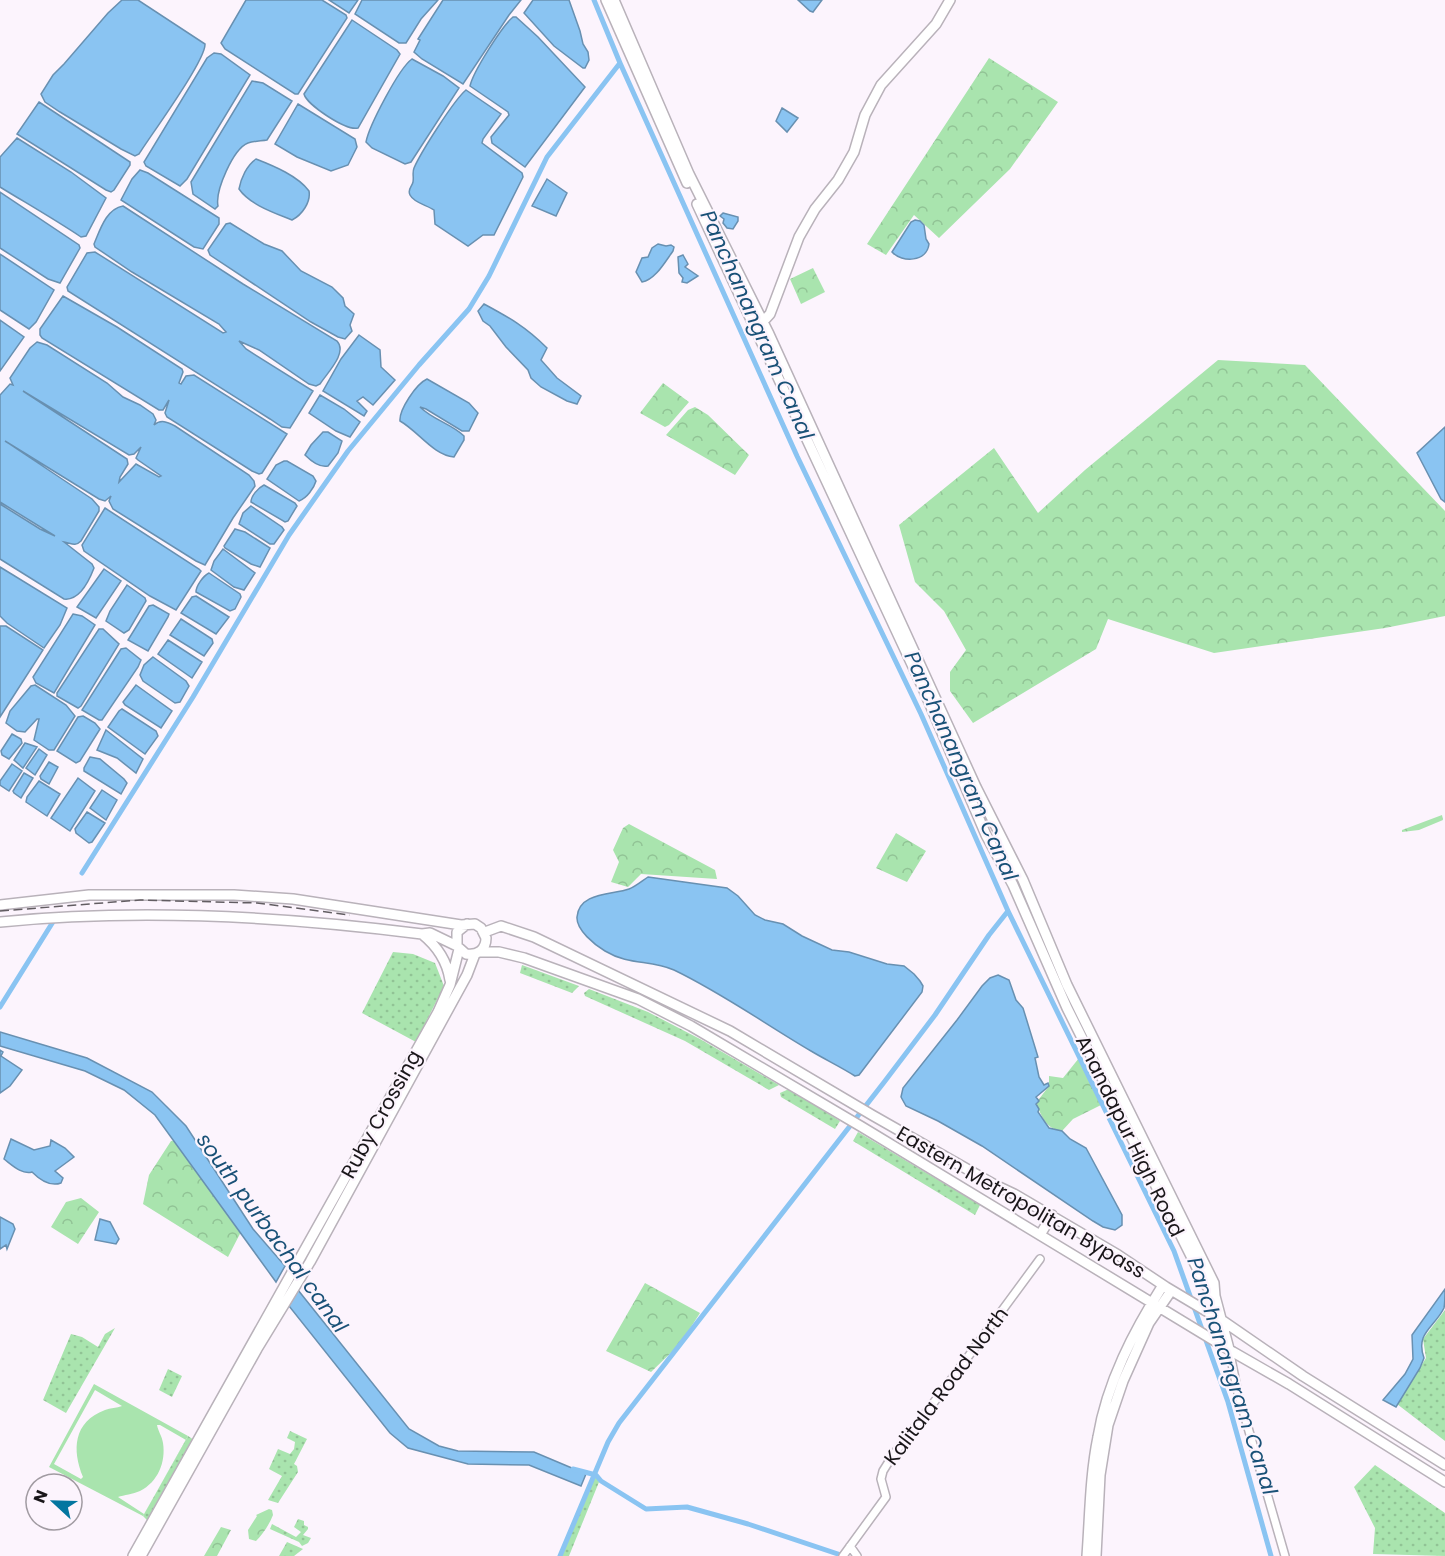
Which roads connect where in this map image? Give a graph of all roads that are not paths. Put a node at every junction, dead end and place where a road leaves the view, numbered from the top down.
1 (606, 0) edge
2 (614, 0) edge
3 (951, 0) edge
4 (759, 325) junction
5 (0, 905) edge
6 (0, 922) edge
7 (467, 924) junction
8 (485, 932) junction
9 (422, 934) junction
10 (458, 947) junction
11 (478, 953) junction
12 (450, 985) junction
13 (1052, 1215) junction
14 (1040, 1235) junction
15 (1040, 1259) dead end
16 (296, 1277) junction
17 (1171, 1290) junction
18 (1156, 1305) junction
19 (1220, 1320) junction
20 (1225, 1347) junction
21 (1445, 1465) edge
22 (1445, 1482) edge
23 (846, 1551) edge
24 (133, 1556) edge
25 (141, 1556) edge
26 (857, 1556) edge
27 (1088, 1556) edge
28 (1096, 1556) edge
29 (1285, 1556) edge

1 - 4 main road, Anandapur High Road
2 - 4 main road, Anandapur High Road
3 - 4 main road
4 - 19 main road, Anandapur High Road
5 - 7 main road
6 - 9 main road
7 - 8 main road
7 - 10 main road, Ruby Crossing
8 - 11 main road
8 - 13 main road, Eastern Metropolitan Bypass
9 - 10 main road
9 - 12 main road
10 - 11 main road
10 - 12 main road, Ruby Crossing
11 - 14 main road
11 - 16 main road
12 - 16 main road, Ruby Crossing
13 - 14 main road
13 - 17 main road, Eastern Metropolitan Bypass
14 - 18 main road
15 - 23 street, Kalitala Road North
16 - 24 main road
16 - 25 main road
17 - 18 main road
17 - 19 main road, Eastern Metropolitan Bypass
18 - 20 main road
18 - 27 main road
18 - 28 main road
19 - 20 main road, Anandapur High Road
19 - 21 main road, Eastern Metropolitan Bypass
20 - 22 main road
20 - 29 street
23 - 26 street

